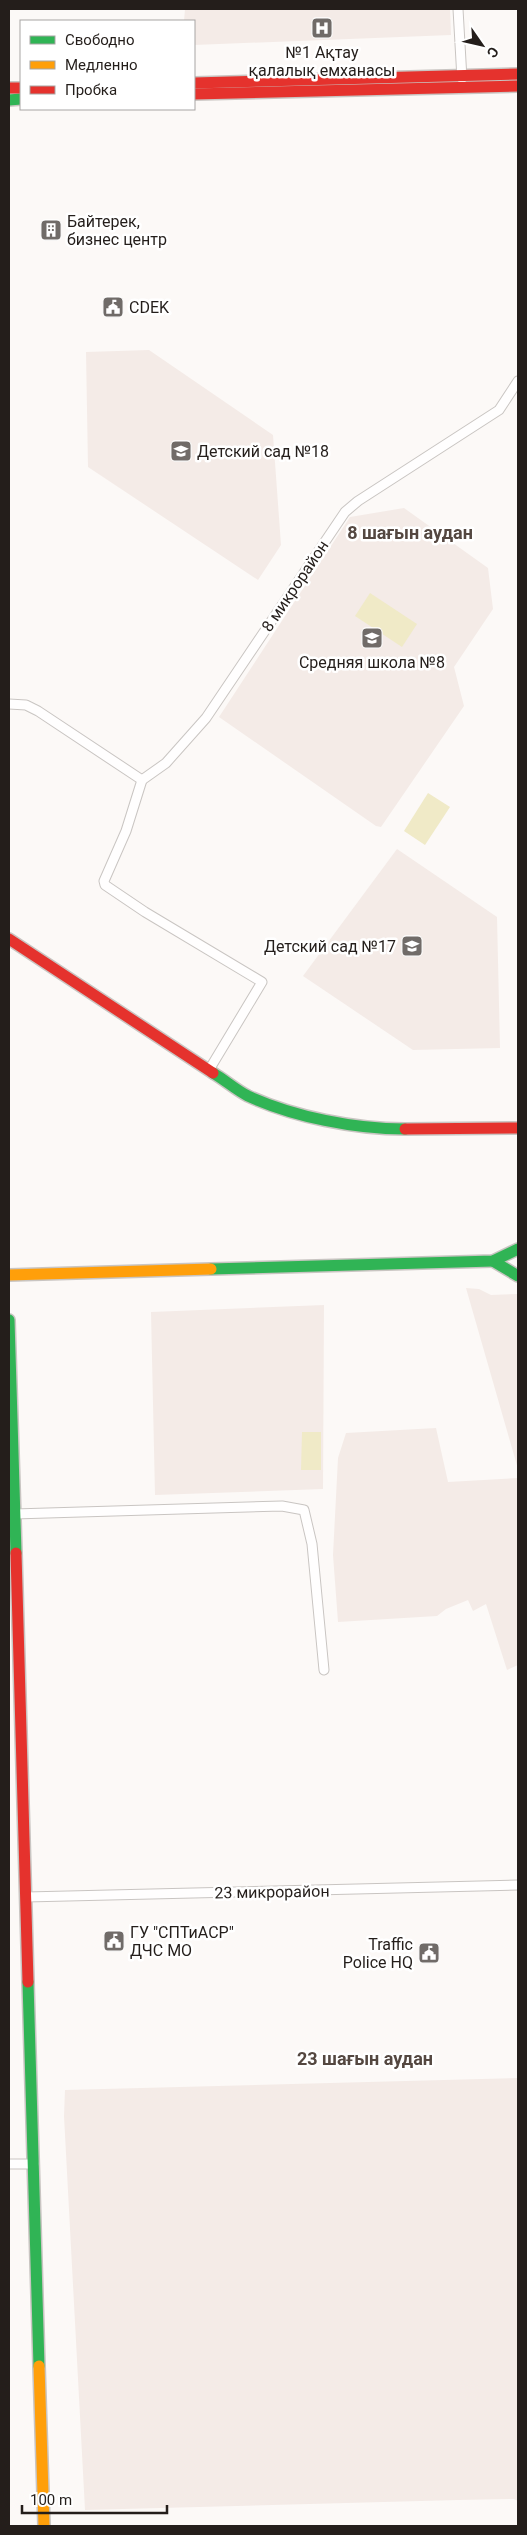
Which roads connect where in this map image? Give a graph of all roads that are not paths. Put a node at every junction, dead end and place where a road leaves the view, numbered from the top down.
1 (458, 9) edge
2 (518, 74) edge
3 (462, 81) junction
4 (195, 83) edge
5 (328, 85) junction
6 (518, 86) edge
7 (195, 94) edge
8 (518, 381) edge
9 (9, 704) edge
10 (142, 780) junction
11 (9, 939) edge
12 (209, 1070) junction
13 (518, 1128) edge
14 (518, 1249) edge
15 (493, 1261) junction
16 (9, 1275) edge
17 (518, 1276) edge
18 (9, 1320) edge
19 (14, 1514) junction
20 (324, 1670) dead end
21 (518, 1885) edge
22 (26, 1897) junction
23 (9, 2164) edge
24 (34, 2164) junction
25 (44, 2526) edge

1 - 3 street
2 - 3 street
3 - 5 street
3 - 6 street
4 - 5 street
5 - 7 street
8 - 10 street, 8 микрорайон
9 - 10 street
10 - 12 street
11 - 12 street
12 - 13 street
14 - 15 street
15 - 16 street
15 - 17 street
18 - 19 street
19 - 20 street
19 - 22 street
21 - 22 street, 23 микрорайон
22 - 24 street
23 - 24 street
24 - 25 street

